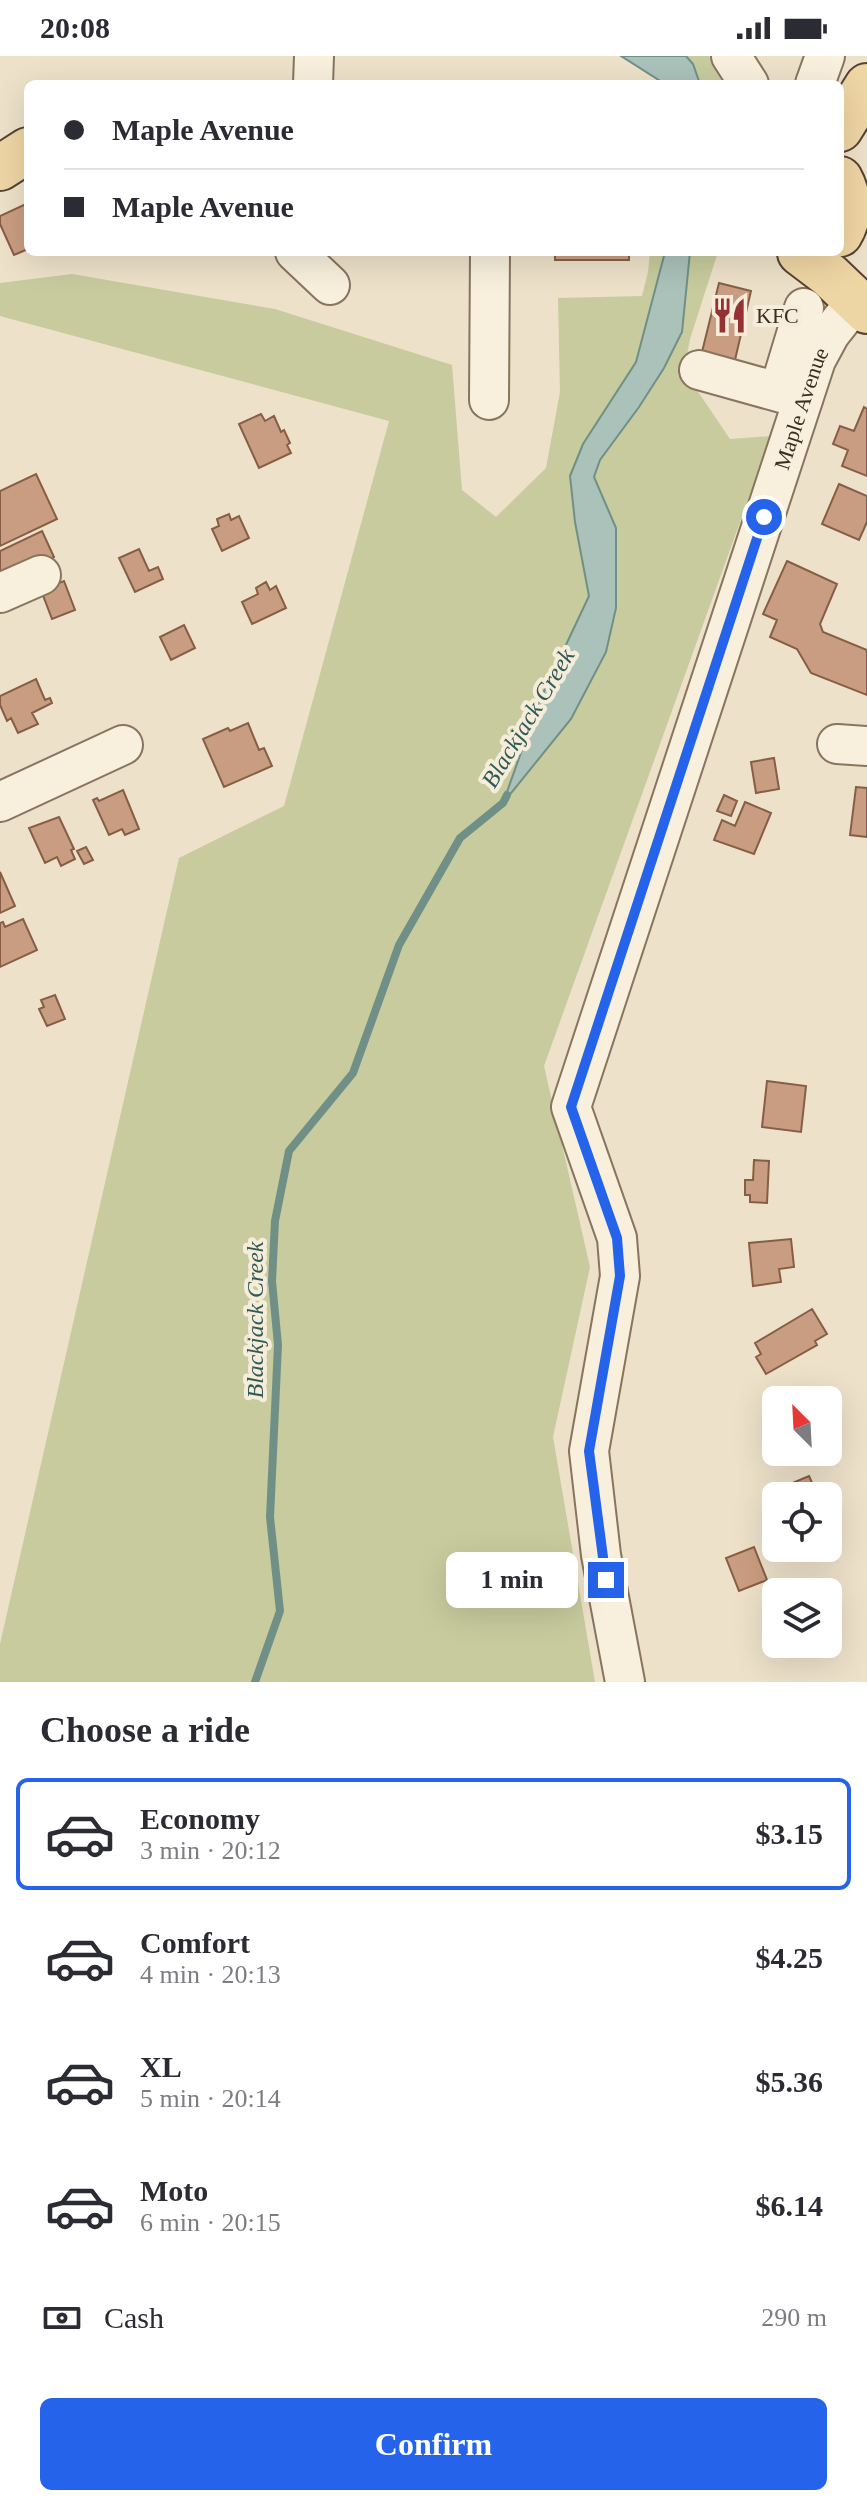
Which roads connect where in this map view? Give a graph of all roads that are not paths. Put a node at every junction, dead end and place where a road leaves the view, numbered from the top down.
1 (314, 56) edge
2 (731, 56) edge
3 (313, 80) edge
4 (746, 80) edge
5 (867, 86) edge
6 (844, 123) edge
7 (24, 153) edge
8 (867, 161) edge
9 (0, 168) edge
10 (844, 199) edge
11 (299, 256) edge
12 (490, 256) edge
13 (828, 256) edge
14 (330, 285) dead end
15 (863, 295) edge
16 (804, 308) dead end
17 (699, 370) dead end
18 (791, 395) junction
19 (489, 400) dead end
20 (41, 575) dead end
21 (0, 593) edge
22 (123, 745) dead end
23 (0, 802) edge
24 (625, 1682) edge

1 - 3 street
2 - 4 street
5 - 6 main road
7 - 9 main road
8 - 10 main road
11 - 14 street
12 - 19 street
13 - 15 main road
15 - 18 street, Maple Avenue
16 - 18 street
17 - 18 street
18 - 24 street, Maple Avenue
20 - 21 street
22 - 23 street

